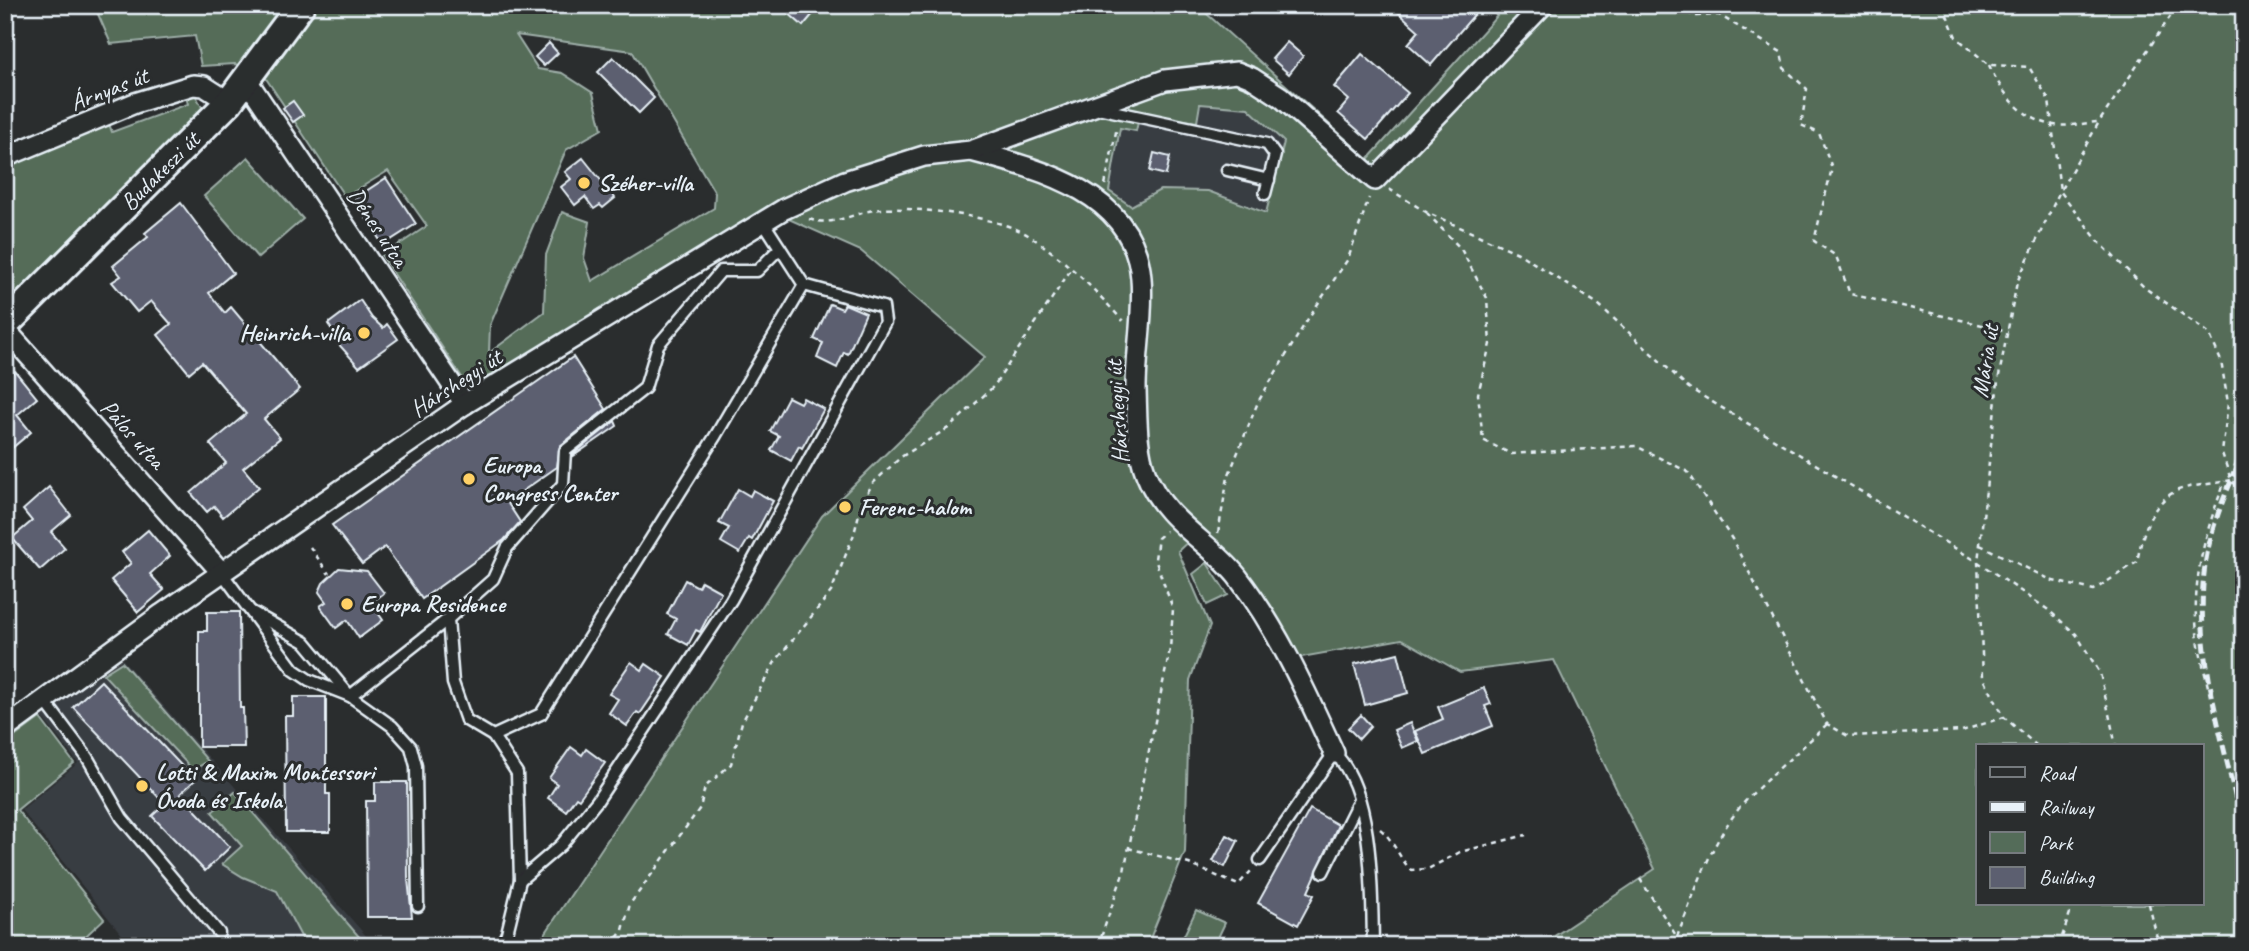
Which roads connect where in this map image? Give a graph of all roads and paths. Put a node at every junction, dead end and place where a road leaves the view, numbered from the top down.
1 (301, 5) edge
2 (1543, 5) edge
3 (1680, 5) edge
4 (1942, 5) edge
5 (2178, 5) edge
6 (1989, 65) junction
7 (246, 79) junction
8 (229, 102) junction
9 (1096, 108) junction
10 (1119, 113) junction
11 (2099, 122) junction
12 (2053, 125) junction
13 (971, 151) junction
14 (5, 157) edge
15 (1227, 170) dead end
16 (1269, 180) junction
17 (1375, 180) junction
18 (2060, 191) junction
19 (1265, 194) dead end
20 (1102, 204) junction
21 (784, 209) junction
22 (1426, 212) junction
23 (764, 223) junction
24 (780, 248) junction
25 (1072, 268) junction
26 (804, 285) junction
27 (5, 327) edge
28 (2008, 331) junction
29 (1136, 345) junction
30 (465, 404) junction
31 (2244, 440) edge
32 (2231, 480) junction
33 (2225, 481) junction
34 (2244, 494) edge
35 (1176, 521) junction
36 (1980, 544) junction
37 (310, 547) dead end
38 (1214, 553) junction
39 (1978, 562) junction
40 (222, 573) junction
41 (329, 575) dead end
42 (250, 611) junction
43 (448, 619) junction
44 (350, 696) junction
45 (2210, 696) dead end
46 (44, 700) junction
47 (2004, 717) junction
48 (1826, 724) junction
49 (5, 729) edge
50 (493, 736) junction
51 (2034, 744) edge
52 (2116, 744) edge
53 (1334, 753) junction
54 (1359, 802) junction
55 (1364, 823) junction
56 (1526, 835) dead end
57 (1128, 848) junction
58 (1260, 860) joint
59 (1323, 872) dead end
60 (1640, 879) dead end
61 (520, 880) junction
62 (418, 906) dead end
63 (2072, 906) edge
64 (2149, 906) edge
65 (219, 933) dead end
66 (1677, 937) junction
67 (501, 946) edge
68 (611, 946) edge
69 (1098, 946) edge
70 (1373, 946) edge
71 (1673, 946) edge
72 (2059, 946) edge
73 (2159, 946) edge

1 - 7 main road, Budakeszi út
2 - 17 street
3 - 28 path
4 - 6 path
5 - 11 path, Mária út
6 - 12 path
6 - 12 path
7 - 8 main road, Budakeszi út
7 - 30 street, Dénes utca
8 - 14 street, Árnyas út
8 - 27 main road, Budakeszi út
9 - 10 lane
9 - 13 street, Hárshegyi út
9 - 17 street, Hárshegyi út
10 - 16 lane
10 - 20 path
11 - 12 path
11 - 18 path, Mária út
12 - 18 path
13 - 20 street, Hárshegyi út
13 - 21 street, Hárshegyi út
15 - 16 lane
16 - 19 lane
17 - 22 path
17 - 38 path
18 - 28 path, Mária út
18 - 32 path
20 - 29 street, Hárshegyi út
21 - 23 street, Hárshegyi út
21 - 25 path
22 - 39 path
22 - 48 path
23 - 24 lane
23 - 30 street, Hárshegyi út
24 - 26 lane
24 - 43 lane
25 - 29 path
25 - 68 path
26 - 50 lane
26 - 61 lane
27 - 40 street, Pálos utca
28 - 36 path, Mária út
29 - 35 street, Hárshegyi út
30 - 40 street, Hárshegyi út
31 - 32 path
32 - 33 path
32 - 34 path
33 - 36 path
33 - 45 path
35 - 38 street, Hárshegyi út
35 - 57 path
36 - 39 path, Mária út
37 - 41 path
38 - 53 street, Hárshegyi út
39 - 47 path, Mária út
39 - 52 path
40 - 42 lane
40 - 46 street, Hárshegyi út
42 - 44 lane
42 - 44 lane
43 - 44 lane
43 - 50 lane
44 - 62 lane
46 - 49 street, Hárshegyi út
46 - 65 lane
47 - 48 path
47 - 51 path, Mária út
48 - 66 path
50 - 61 lane
53 - 54 lane
53 - 58 lane
54 - 55 lane
54 - 59 lane
55 - 56 path
55 - 70 lane
57 - 58 path
57 - 69 path
60 - 66 path
61 - 67 lane
63 - 72 path
64 - 73 path
66 - 71 path

